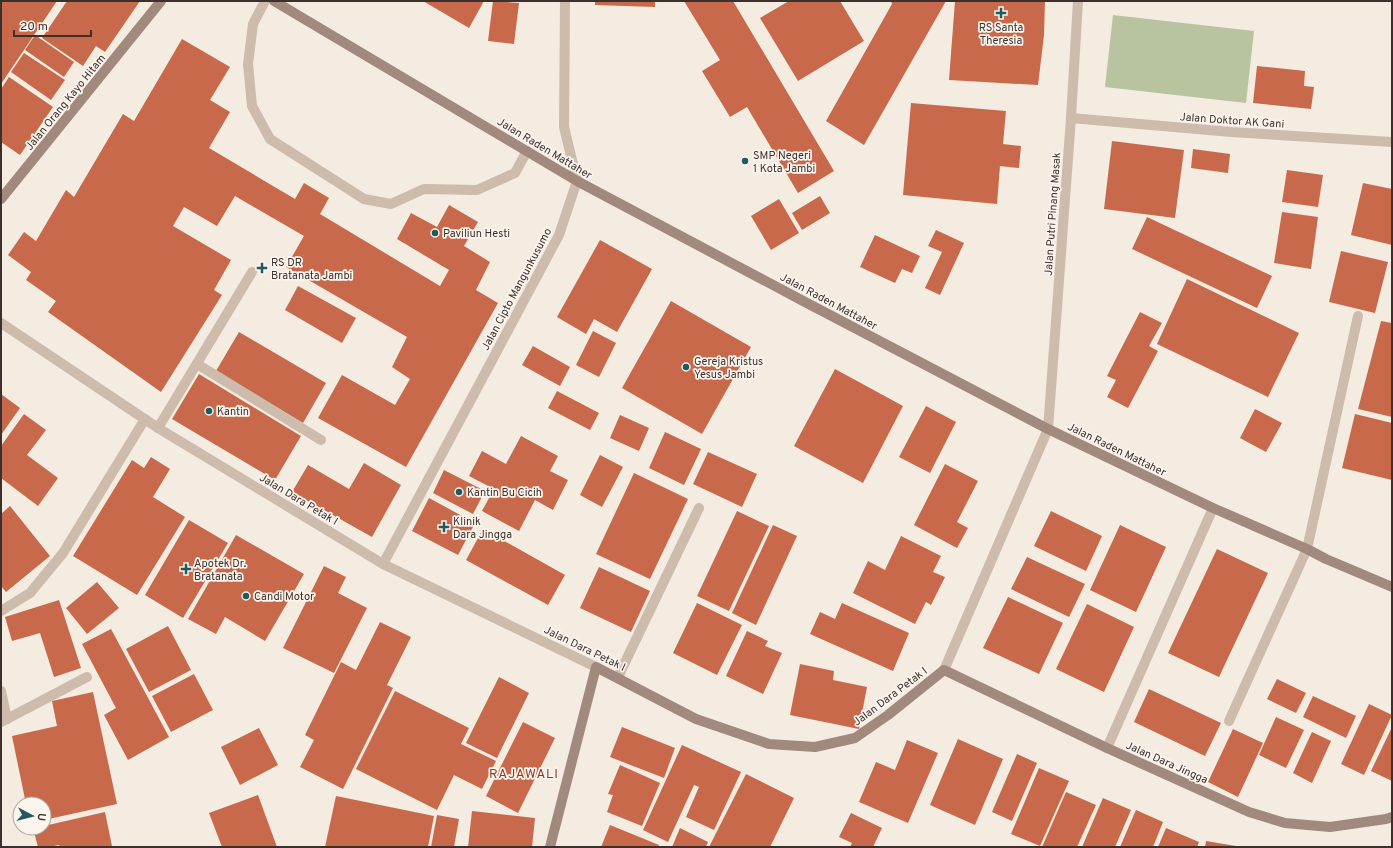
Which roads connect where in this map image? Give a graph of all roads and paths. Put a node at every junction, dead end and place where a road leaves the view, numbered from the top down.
1 (161, 1) edge
2 (264, 1) edge
3 (274, 1) edge
4 (565, 1) edge
5 (1078, 1) edge
6 (1071, 118) junction
7 (1392, 142) edge
8 (527, 152) junction
9 (577, 181) junction
10 (1, 199) edge
11 (252, 272) dead end
12 (1358, 316) dead end
13 (1, 323) edge
14 (196, 364) junction
15 (145, 419) junction
16 (158, 428) junction
17 (1048, 429) junction
18 (321, 440) dead end
19 (699, 508) dead end
20 (1213, 508) junction
21 (1307, 549) junction
22 (383, 564) junction
23 (1392, 586) edge
24 (1, 611) edge
25 (596, 666) junction
26 (944, 670) junction
27 (87, 677) dead end
28 (618, 677) junction
29 (1, 692) edge
30 (4, 721) edge
31 (1229, 721) dead end
32 (1107, 748) junction
33 (1392, 816) edge
34 (550, 847) edge

1 - 10 main road, Jalan Orang Kayo Hitam
2 - 8 street
3 - 8 main road, Jalan Raden Mattaher
4 - 9 street
5 - 6 street, Jalan Putri Pinang Masak
6 - 7 street, Jalan Doktor AK Gani
6 - 17 street, Jalan Putri Pinang Masak
8 - 9 main road, Jalan Raden Mattaher
9 - 17 main road, Jalan Raden Mattaher
9 - 22 street, Jalan Cipto Mangunkusumo
11 - 14 street
12 - 21 street
13 - 15 street, Jalan Dara Petak I
14 - 16 street
14 - 18 street
15 - 16 street, Jalan Dara Petak I
15 - 24 street
16 - 22 street, Jalan Dara Petak I
17 - 20 main road, Jalan Raden Mattaher
17 - 26 street, Jalan Dara Petak I
19 - 28 street
20 - 21 main road, Jalan Raden Mattaher
20 - 32 street
21 - 23 main road, Jalan Raden Mattaher
21 - 31 street
22 - 25 street, Jalan Dara Petak I
25 - 28 main road, Jalan Dara Petak I
25 - 34 main road
26 - 28 main road, Jalan Dara Petak I
26 - 32 main road, Jalan Dara Jingga
27 - 30 street
29 - 30 street
32 - 33 main road, Jalan Dara Jingga

